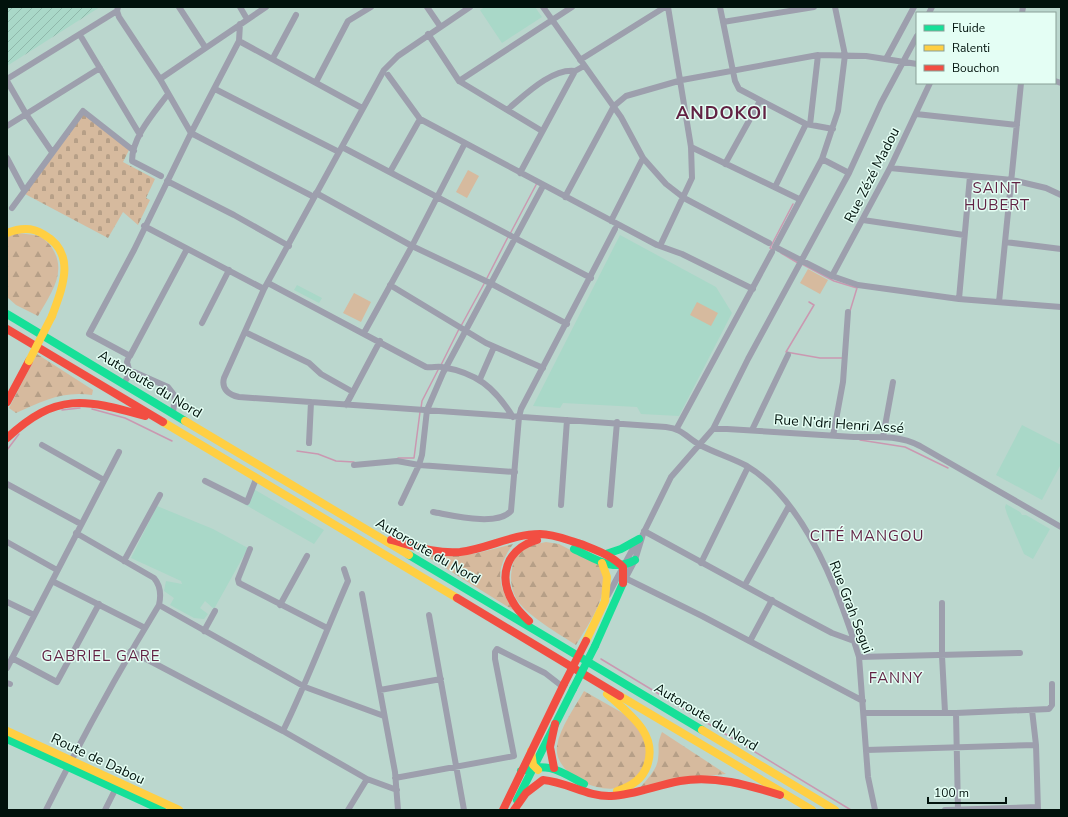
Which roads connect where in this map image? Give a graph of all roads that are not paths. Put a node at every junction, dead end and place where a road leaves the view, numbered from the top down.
1 (180, 7) edge
2 (240, 7) edge
3 (266, 7) edge
4 (371, 7) edge
5 (427, 7) edge
6 (470, 7) edge
7 (543, 7) edge
8 (572, 7) edge
9 (665, 7) edge
10 (668, 7) edge
11 (720, 7) edge
12 (814, 7) edge
13 (835, 7) edge
14 (914, 7) edge
15 (117, 9) edge
16 (296, 15) dead end
17 (247, 19) junction
18 (552, 20) junction
19 (723, 22) junction
20 (240, 24) junction
21 (440, 26) junction
22 (80, 34) junction
23 (428, 34) junction
24 (916, 38) edge
25 (239, 41) junction
26 (205, 47) junction
27 (818, 55) junction
28 (845, 55) junction
29 (273, 58) junction
30 (886, 59) junction
31 (580, 60) junction
32 (903, 62) junction
33 (916, 64) edge
34 (584, 66) junction
35 (100, 68) junction
36 (575, 71) junction
37 (732, 71) junction
38 (388, 75) dead end
39 (160, 79) junction
40 (7, 80) edge
41 (682, 80) junction
42 (459, 81) junction
43 (316, 82) junction
44 (930, 84) edge
45 (1021, 84) edge
46 (215, 89) junction
47 (168, 94) junction
48 (760, 102) junction
49 (614, 106) junction
50 (362, 108) junction
51 (508, 109) junction
52 (26, 114) junction
53 (916, 114) junction
54 (420, 119) junction
55 (808, 125) junction
56 (1017, 125) junction
57 (7, 126) edge
58 (832, 129) junction
59 (542, 131) junction
60 (191, 133) junction
61 (140, 135) junction
62 (465, 143) junction
63 (691, 147) junction
64 (340, 149) junction
65 (134, 151) junction
66 (52, 152) junction
67 (7, 158) edge
68 (643, 158) junction
69 (822, 159) junction
70 (725, 164) junction
71 (9, 168) edge
72 (890, 168) junction
73 (390, 172) junction
74 (520, 173) junction
75 (848, 173) junction
76 (161, 176) dead end
77 (970, 176) junction
78 (1012, 180) junction
79 (167, 181) junction
80 (543, 186) junction
81 (775, 187) junction
82 (24, 190) junction
83 (315, 195) junction
84 (1061, 195) edge
85 (436, 197) junction
86 (565, 197) junction
87 (684, 198) junction
88 (799, 199) junction
89 (12, 208) dead end
90 (862, 220) junction
91 (611, 221) junction
92 (144, 226) junction
93 (615, 229) dead end
94 (7, 233) edge
95 (964, 235) junction
96 (515, 238) junction
97 (1005, 242) junction
98 (289, 246) junction
99 (412, 246) junction
100 (660, 246) junction
101 (772, 247) junction
102 (187, 249) junction
103 (1061, 249) edge
104 (800, 263) junction
105 (229, 270) junction
106 (832, 276) junction
107 (591, 278) junction
108 (268, 283) junction
109 (490, 283) junction
110 (390, 285) junction
111 (264, 289) junction
112 (753, 289) junction
113 (959, 299) junction
114 (998, 302) junction
115 (7, 307) edge
116 (1061, 307) edge
117 (848, 312) dead end
118 (7, 314) edge
119 (202, 323) dead end
120 (567, 324) junction
121 (7, 329) edge
122 (465, 329) junction
123 (34, 330) junction
124 (245, 332) junction
125 (364, 333) junction
126 (380, 341) junction
127 (494, 347) junction
128 (788, 355) dead end
129 (129, 356) junction
130 (446, 368) junction
131 (543, 368) junction
132 (130, 373) junction
133 (480, 379) junction
134 (893, 382) dead end
135 (124, 383) junction
136 (353, 392) junction
137 (7, 402) edge
138 (311, 402) junction
139 (346, 405) junction
140 (427, 410) junction
141 (173, 413) junction
142 (516, 417) junction
143 (159, 420) junction
144 (567, 420) junction
145 (617, 422) junction
146 (677, 428) junction
147 (713, 429) junction
148 (752, 430) junction
149 (833, 436) junction
150 (883, 437) junction
151 (7, 438) edge
152 (309, 443) dead end
153 (42, 444) dead end
154 (699, 445) junction
155 (119, 452) dead end
156 (354, 465) dead end
157 (419, 465) junction
158 (748, 467) junction
159 (515, 472) junction
160 (256, 479) junction
161 (104, 480) junction
162 (205, 481) dead end
163 (7, 484) edge
164 (160, 495) dead end
165 (401, 503) dead end
166 (561, 505) dead end
167 (610, 505) dead end
168 (789, 506) junction
169 (433, 512) dead end
170 (81, 524) junction
171 (1061, 527) edge
172 (76, 533) junction
173 (642, 535) junction
174 (377, 536) junction
175 (7, 542) edge
176 (250, 549) dead end
177 (606, 554) junction
178 (307, 556) dead end
179 (124, 560) junction
180 (635, 560) junction
181 (701, 562) junction
182 (602, 563) junction
183 (623, 567) junction
184 (344, 569) dead end
185 (58, 570) junction
186 (624, 580) junction
187 (52, 581) junction
188 (745, 585) junction
189 (362, 594) dead end
190 (772, 600) junction
191 (605, 601) junction
192 (7, 602) edge
193 (942, 603) dead end
194 (99, 604) junction
195 (159, 605) junction
196 (280, 605) junction
197 (215, 611) dead end
198 (34, 615) junction
199 (429, 615) dead end
200 (145, 628) junction
201 (327, 628) junction
202 (204, 631) junction
203 (539, 631) junction
204 (854, 640) junction
205 (750, 642) junction
206 (131, 651) junction
207 (1020, 653) dead end
208 (942, 656) junction
209 (859, 657) junction
210 (12, 658) junction
211 (7, 668) edge
212 (441, 679) junction
213 (592, 679) junction
214 (1052, 684) dead end
215 (564, 686) junction
216 (305, 687) junction
217 (380, 690) junction
218 (863, 700) junction
219 (1032, 710) junction
220 (945, 712) junction
221 (864, 713) junction
222 (956, 713) junction
223 (384, 716) junction
224 (555, 724) junction
225 (7, 731) edge
226 (283, 731) junction
227 (7, 738) edge
228 (1036, 745) junction
229 (956, 747) junction
230 (866, 750) junction
231 (531, 751) junction
232 (69, 764) junction
233 (455, 765) junction
234 (534, 766) junction
235 (554, 768) junction
236 (521, 771) junction
237 (395, 778) junction
238 (367, 779) junction
239 (567, 784) junction
240 (116, 788) junction
241 (396, 790) junction
242 (796, 800) junction
243 (1038, 808) edge
244 (46, 810) edge
245 (105, 810) edge
246 (162, 810) edge
247 (179, 810) edge
248 (348, 810) edge
249 (398, 810) edge
250 (464, 810) edge
251 (503, 810) edge
252 (513, 810) edge
253 (812, 810) edge
254 (835, 810) edge
255 (874, 810) edge
256 (945, 810) edge
257 (958, 810) edge

1 - 26 street
2 - 17 street
3 - 17 street
4 - 43 street
5 - 21 street
6 - 21 street
7 - 18 street
8 - 18 street
9 - 31 street
10 - 41 street
11 - 19 street
12 - 19 street
13 - 28 street
14 - 30 street
15 - 22 street
15 - 39 street
16 - 29 street
17 - 20 street
18 - 31 street
18 - 42 street
19 - 37 street
20 - 25 street
20 - 26 street
21 - 23 street
22 - 35 street
22 - 40 street
23 - 42 street
23 - 50 street
24 - 32 street
25 - 29 street
25 - 46 street
26 - 39 street
27 - 28 street
27 - 37 street
27 - 55 street
28 - 30 street
28 - 58 street
29 - 43 street
30 - 32 street
31 - 34 street
32 - 33 street
32 - 75 street
34 - 36 street
34 - 49 street
35 - 52 street
35 - 61 street
36 - 51 street
36 - 59 street
37 - 41 street
37 - 48 street
38 - 54 street
39 - 47 street
40 - 52 street
41 - 49 street
41 - 63 street
42 - 51 street
43 - 50 street
44 - 53 street, Rue Zézé Madou
45 - 56 street
46 - 60 street
46 - 64 street
47 - 60 street
47 - 61 street
48 - 55 street
48 - 70 street
49 - 68 street
49 - 86 street
50 - 64 street
51 - 59 street
52 - 57 street
52 - 66 street
53 - 56 street
53 - 72 street, Rue Zézé Madou
54 - 62 street
54 - 73 street
55 - 58 street
55 - 81 street
56 - 78 street
58 - 69 street
59 - 74 street
60 - 79 street
60 - 83 street
61 - 65 street
62 - 74 street
62 - 85 street
63 - 70 street
63 - 87 street
64 - 73 street
64 - 83 street
65 - 66 street
65 - 76 street
66 - 82 street
67 - 71 street
68 - 87 street
68 - 91 street
69 - 75 street
69 - 88 street
70 - 81 street
71 - 82 street
72 - 77 street
72 - 90 street, Rue Zézé Madou
73 - 85 street
74 - 80 street
75 - 104 street
77 - 78 street
77 - 95 street
78 - 84 street
78 - 97 street
79 - 92 street
79 - 98 street
80 - 86 street
80 - 96 street
81 - 88 street
82 - 89 street
83 - 98 street
83 - 99 street
85 - 96 street
85 - 99 street
86 - 91 street
87 - 100 street
87 - 101 street
88 - 101 street
90 - 95 street
90 - 106 street, Rue Zézé Madou
91 - 100 street
92 - 102 street
92 - 129 street
93 - 107 street
94 - 137 main road, bridge
95 - 113 street
96 - 107 street
96 - 109 street
97 - 103 street
97 - 114 street
98 - 108 street
99 - 109 street
99 - 110 street
100 - 112 street
101 - 104 street
101 - 112 street
102 - 105 street
102 - 129 street
104 - 106 street
104 - 147 street
105 - 111 street
105 - 119 street
106 - 113 street
107 - 120 street
108 - 111 street
108 - 125 street
109 - 120 street
109 - 122 street
110 - 122 street
110 - 125 street
111 - 124 street
112 - 146 street
113 - 114 street
114 - 116 street
115 - 123 main road
117 - 149 street
118 - 123 main road, Autoroute du Nord
120 - 131 street
121 - 143 main road, Autoroute du Nord
122 - 127 street
122 - 130 street
123 - 135 main road, Autoroute du Nord
124 - 136 street
124 - 138 street
125 - 126 street
126 - 130 street
126 - 136 street
127 - 131 street
127 - 133 street
128 - 148 street
129 - 132 street
130 - 133 street
130 - 140 street
131 - 142 street
132 - 135 street
132 - 141 street
133 - 142 street
134 - 150 street
135 - 141 main road, Autoroute du Nord
136 - 139 street
138 - 139 street
138 - 152 street
139 - 140 street
140 - 142 street
140 - 157 street
141 - 174 main road, Autoroute du Nord
142 - 144 street
142 - 159 street
143 - 151 main road
143 - 160 main road, Autoroute du Nord
144 - 145 street
144 - 166 street
145 - 146 street
145 - 167 street
146 - 154 street, Rue Grah Segui
147 - 148 street, Rue N’dri Henri Assé
147 - 154 street
148 - 149 street, Rue N’dri Henri Assé
149 - 150 street, Rue N’dri Henri Assé
150 - 171 street, Rue N’dri Henri Assé
153 - 161 street
154 - 158 street, Rue Grah Segui
154 - 173 street
155 - 161 street
156 - 157 street
157 - 159 street
157 - 165 street
158 - 168 street, Rue Grah Segui
158 - 181 street
159 - 169 street
160 - 162 street
160 - 213 main road, Autoroute du Nord
161 - 170 street
163 - 170 street
164 - 179 street
168 - 188 street
168 - 204 street, Rue Grah Segui
170 - 172 street
172 - 179 street
172 - 185 street
173 - 177 main road
173 - 180 street
173 - 181 street
173 - 183 street
174 - 177 main road
174 - 203 main road, Autoroute du Nord
175 - 185 street
176 - 196 street
177 - 183 main road
178 - 196 street
179 - 195 street
180 - 183 main road
180 - 186 street
181 - 188 street
182 - 183 main road
182 - 191 main road
182 - 203 main road
183 - 186 main road
183 - 191 street
184 - 201 street
185 - 187 street
186 - 205 street
186 - 224 main road, bridge
187 - 194 street
187 - 198 street
188 - 190 street
189 - 217 street
190 - 204 street
190 - 205 street
191 - 215 main road, bridge
192 - 198 street
193 - 208 street
194 - 200 street
194 - 210 street
195 - 200 street
195 - 202 street
196 - 201 street
197 - 202 street
198 - 210 street
199 - 212 street
200 - 206 street
201 - 216 street
202 - 216 street
203 - 254 main road, Autoroute du Nord
204 - 209 street, Rue Grah Segui
205 - 218 street
206 - 226 street
206 - 232 street
207 - 208 street
208 - 209 street
208 - 220 street
209 - 218 street, Rue Grah Segui
210 - 211 street
212 - 217 street
212 - 233 street
213 - 235 main road
213 - 242 main road, Autoroute du Nord
214 - 219 street
215 - 231 main road
215 - 233 street
216 - 223 street
216 - 226 street
217 - 223 street
218 - 221 street, Rue Grah Segui
219 - 222 street
219 - 228 street
220 - 221 street
220 - 222 street
221 - 230 street, Rue Grah Segui
222 - 229 street
223 - 237 street
224 - 234 main road
224 - 235 main road
225 - 232 main road, Route de Dabou
226 - 238 street
227 - 232 main road, Route de Dabou
228 - 229 street
228 - 243 street
229 - 230 street
229 - 257 street
230 - 255 street, Rue Grah Segui
231 - 234 main road
231 - 236 main road
232 - 240 main road, Route de Dabou
232 - 244 street
232 - 247 main road, Route de Dabou
233 - 237 street
233 - 250 street
234 - 235 main road
234 - 236 main road
234 - 239 main road
234 - 252 main road
236 - 251 main road
237 - 241 street
238 - 241 street
238 - 248 street
239 - 242 main road
239 - 252 main road
240 - 245 street
240 - 246 main road, Route de Dabou
241 - 249 street
242 - 253 main road, Autoroute du Nord
243 - 257 street
256 - 257 street

